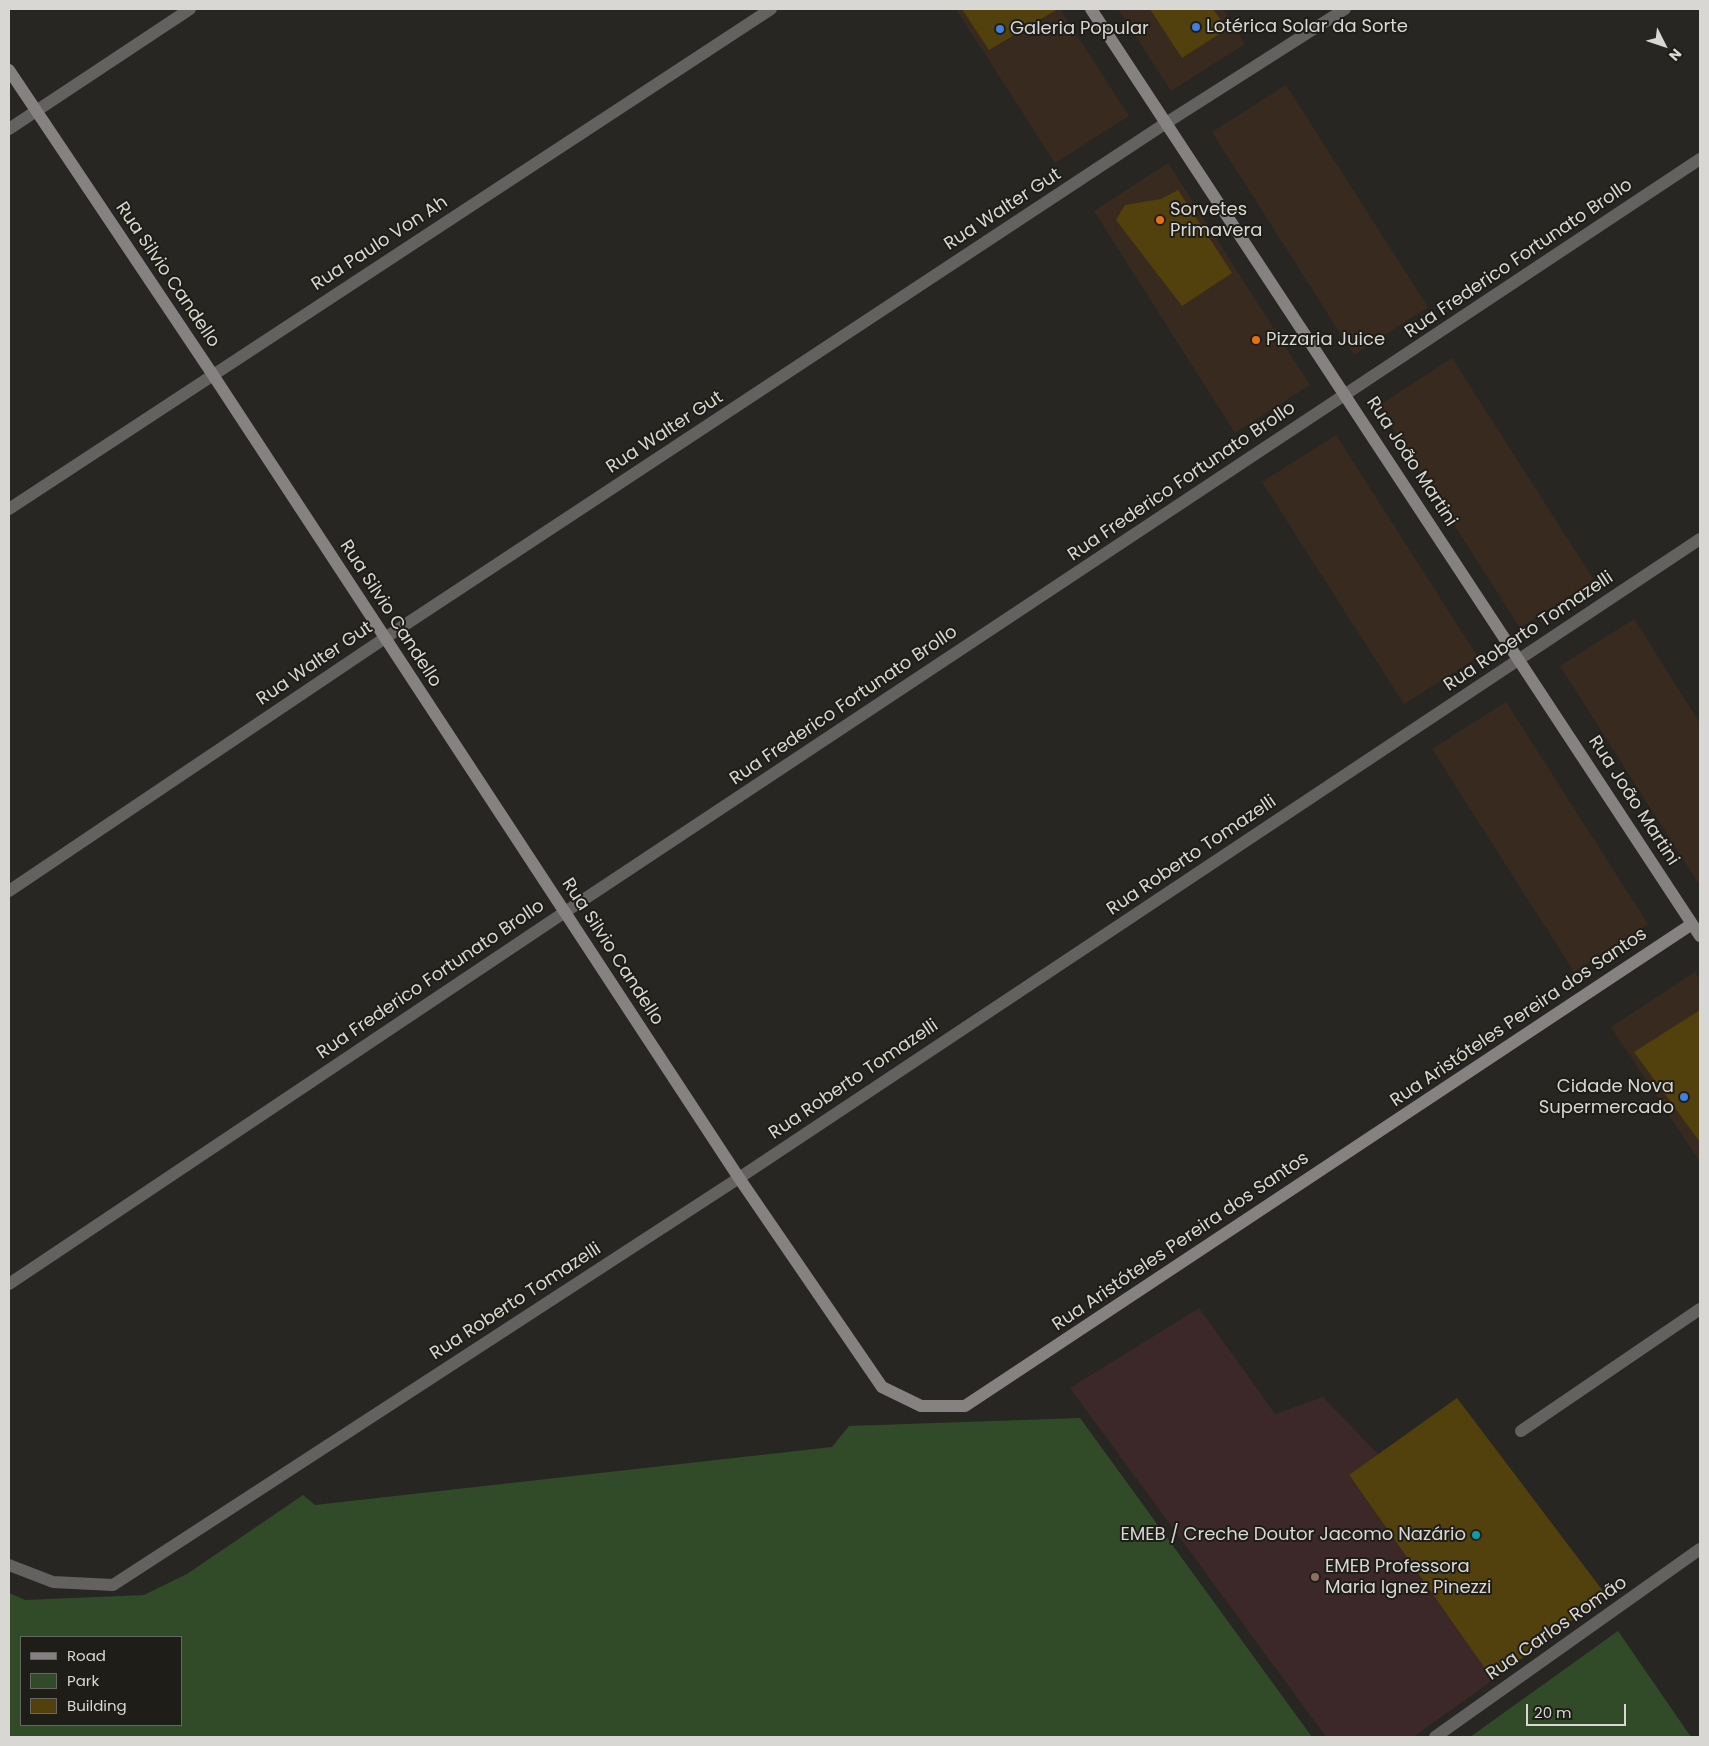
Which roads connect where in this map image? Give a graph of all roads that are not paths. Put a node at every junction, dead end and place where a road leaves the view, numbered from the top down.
1 (190, 9) edge
2 (771, 9) edge
3 (1091, 9) edge
4 (1345, 9) edge
5 (9, 70) edge
6 (36, 111) junction
7 (1166, 123) junction
8 (9, 129) edge
9 (1700, 160) edge
10 (213, 375) junction
11 (1345, 395) junction
12 (9, 509) edge
13 (1700, 539) edge
14 (385, 638) junction
15 (1520, 659) junction
16 (9, 891) edge
17 (565, 912) junction
18 (1696, 922) edge
19 (1700, 936) edge
20 (739, 1178) junction
21 (9, 1284) edge
22 (1700, 1309) edge
23 (1520, 1430) dead end
24 (1700, 1549) edge
25 (9, 1565) edge
26 (1435, 1737) edge

1 - 6 street
2 - 10 street, Rua Paulo Von Ah
3 - 7 street, Rua João Martini
4 - 7 street, Rua Walter Gut
5 - 6 street, Rua Silvio Candello
6 - 8 street
6 - 10 street, Rua Silvio Candello
7 - 11 street, Rua João Martini
7 - 14 street, Rua Walter Gut
9 - 11 street, Rua Frederico Fortunato Brollo
10 - 12 street, Rua Paulo Von Ah
10 - 14 street, Rua Silvio Candello
11 - 15 street, Rua João Martini
11 - 17 street, Rua Frederico Fortunato Brollo
13 - 15 street, Rua Roberto Tomazelli
14 - 16 street, Rua Walter Gut
14 - 17 street, Rua Silvio Candello
15 - 18 street, Rua João Martini
15 - 20 street, Rua Roberto Tomazelli
17 - 20 street, Rua Silvio Candello
17 - 21 street, Rua Frederico Fortunato Brollo
18 - 19 street, Rua João Martini
18 - 20 street, Rua Aristóteles Pereira dos Santos
20 - 25 street, Rua Roberto Tomazelli
22 - 23 street
24 - 26 street, Rua Carlos Romão

